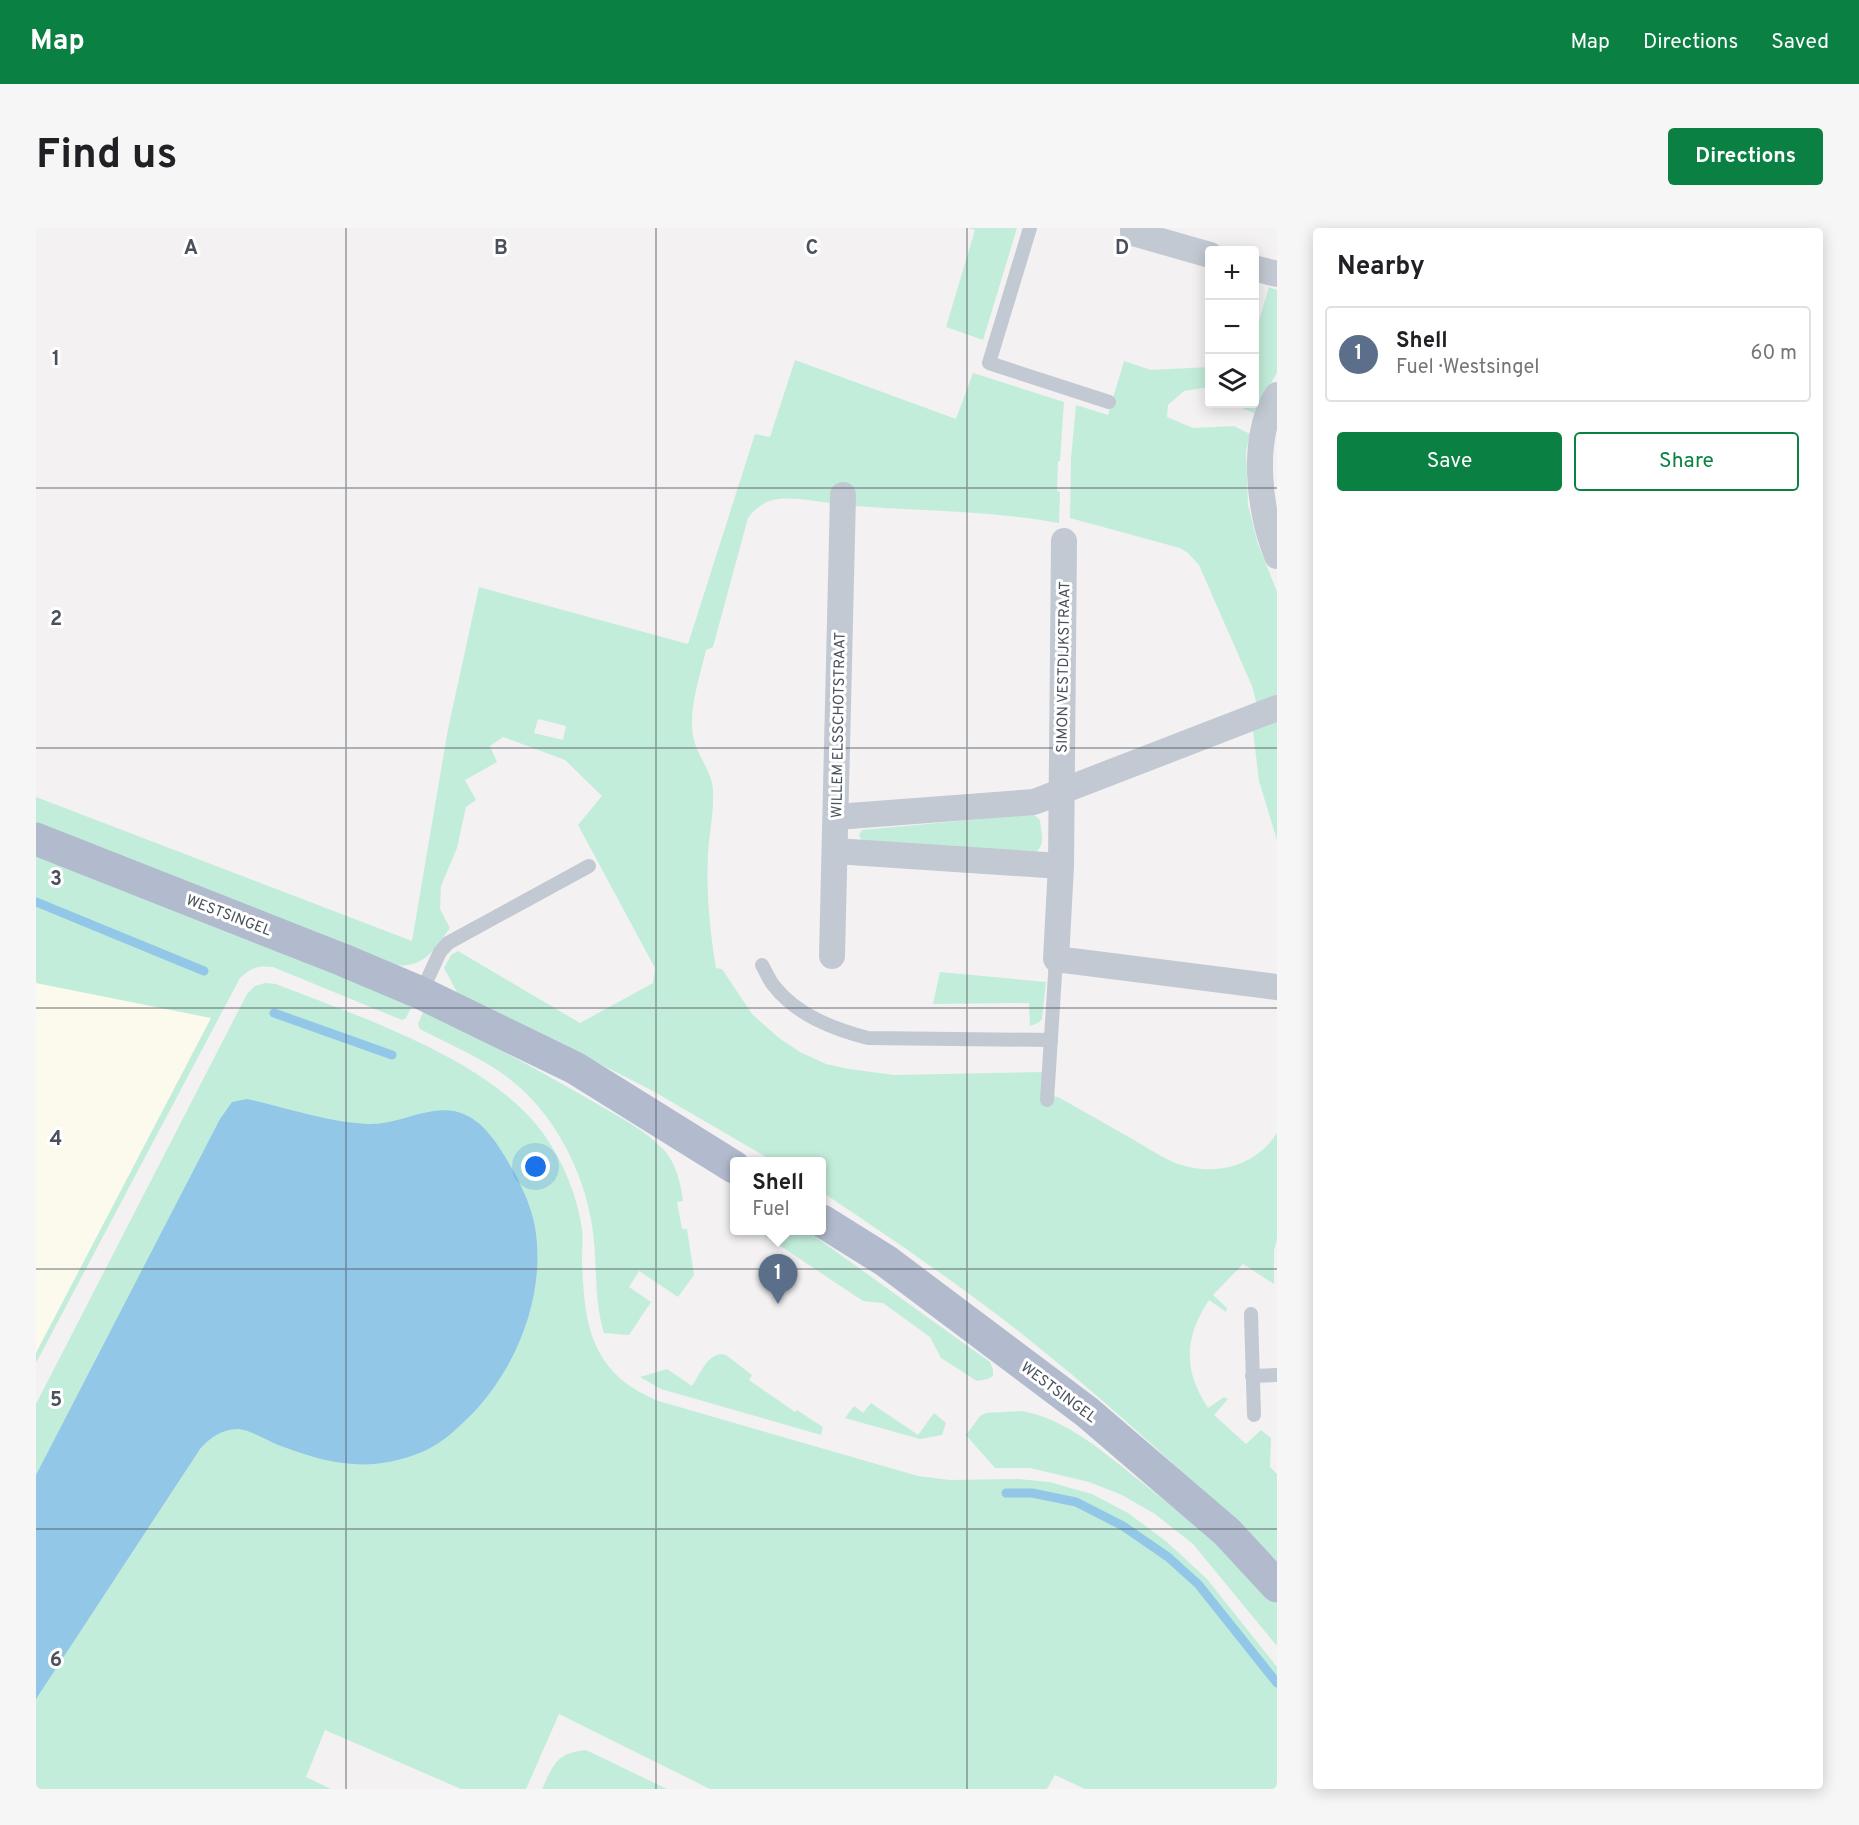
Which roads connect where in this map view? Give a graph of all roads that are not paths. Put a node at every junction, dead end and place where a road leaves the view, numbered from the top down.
1 (1030, 228) edge
2 (1128, 230) edge
3 (1205, 254) edge
4 (1259, 269) edge
5 (1277, 274) edge
6 (1277, 395) edge
7 (1109, 402) dead end
8 (843, 495) dead end
9 (1064, 541) dead end
10 (1277, 555) edge
11 (1277, 708) edge
12 (1062, 793) junction
13 (836, 817) junction
14 (36, 839) edge
15 (835, 851) junction
16 (589, 866) dead end
17 (1061, 866) junction
18 (832, 956) dead end
19 (1056, 959) junction
20 (762, 965) dead end
21 (1277, 987) edge
22 (421, 993) junction
23 (1051, 1040) junction
24 (1047, 1100) dead end
25 (730, 1164) edge
26 (826, 1224) edge
27 (1251, 1314) dead end
28 (1277, 1375) edge
29 (1252, 1376) junction
30 (1254, 1415) dead end
31 (1277, 1586) edge

1 - 7 lane
2 - 3 street
4 - 5 street
6 - 10 street
8 - 13 street, WILLEM ELSSCHOTSTRAAT
9 - 12 street, SIMON VESTDIJKSTRAAT
11 - 12 street
12 - 13 street
12 - 17 street, SIMON VESTDIJKSTRAAT
13 - 15 street, WILLEM ELSSCHOTSTRAAT
14 - 22 main road, WESTSINGEL
15 - 17 street
15 - 18 street, WILLEM ELSSCHOTSTRAAT
16 - 22 lane
17 - 19 street, SIMON VESTDIJKSTRAAT
19 - 21 street
19 - 23 lane, SIMON VESTDIJKSTRAAT
20 - 23 lane
22 - 25 main road, WESTSINGEL
23 - 24 lane, SIMON VESTDIJKSTRAAT
26 - 31 main road, WESTSINGEL
27 - 29 lane
28 - 29 lane
29 - 30 lane

